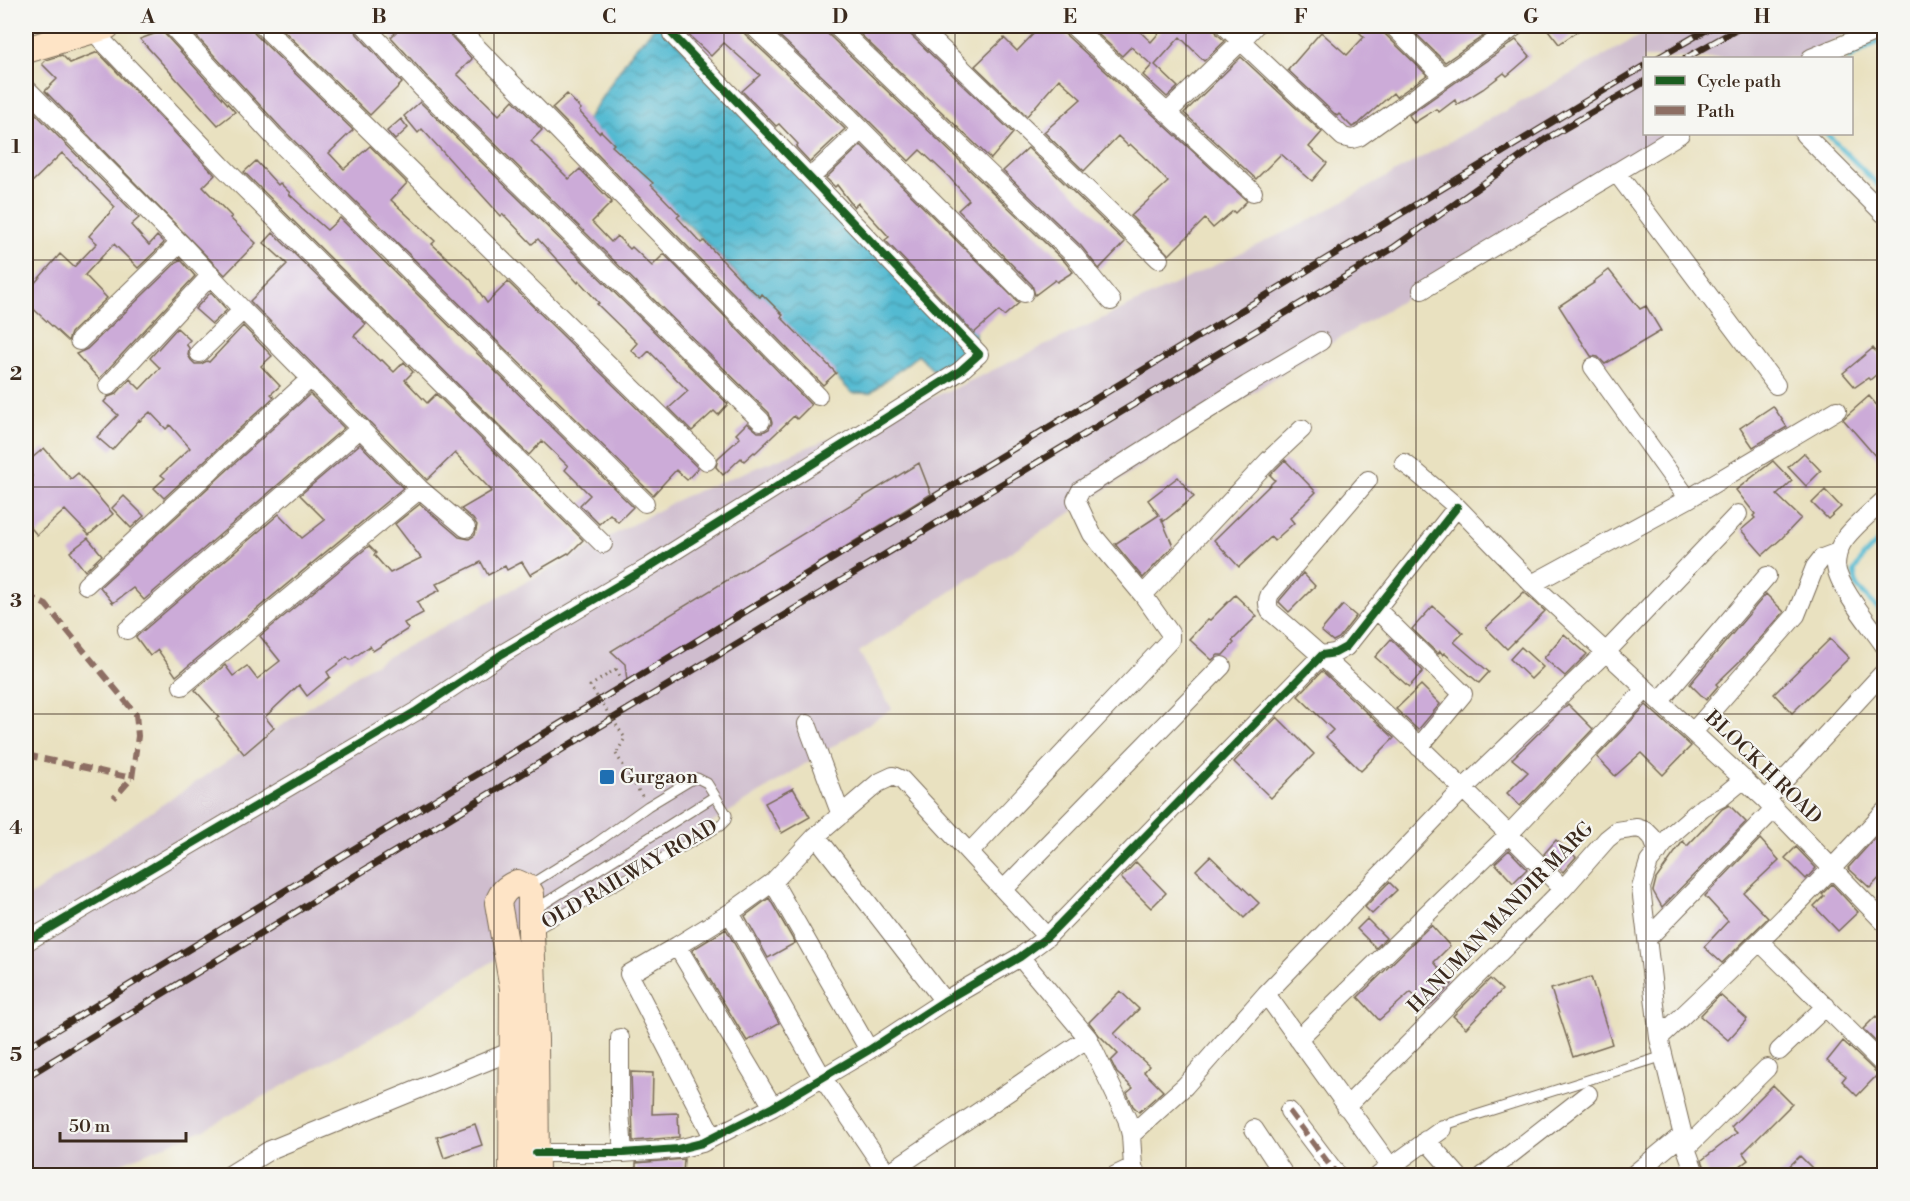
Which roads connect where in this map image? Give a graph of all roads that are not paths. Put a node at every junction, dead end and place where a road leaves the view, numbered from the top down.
1 (172, 26) edge
2 (263, 26) edge
3 (365, 26) edge
4 (456, 26) edge
5 (753, 26) edge
6 (836, 26) edge
7 (918, 26) edge
8 (1073, 26) edge
9 (1225, 26) edge
10 (1255, 26) edge
11 (1393, 26) edge
12 (1884, 26) edge
13 (100, 28) edge
14 (1505, 29) edge
15 (672, 34) dead end
16 (1241, 41) junction
17 (26, 50) edge
18 (1813, 57) edge
19 (1443, 76) junction
20 (26, 88) edge
21 (1167, 113) junction
22 (861, 130) junction
23 (1678, 135) edge
24 (1805, 135) edge
25 (1616, 172) junction
26 (810, 178) junction
27 (1253, 192) dead end
28 (1884, 214) edge
29 (180, 243) junction
30 (1159, 259) dead end
31 (211, 275) junction
32 (1422, 290) dead end
33 (1024, 293) dead end
34 (1110, 300) dead end
35 (243, 310) junction
36 (79, 341) dead end
37 (1321, 341) dead end
38 (199, 353) dead end
39 (1593, 367) dead end
40 (311, 378) junction
41 (1776, 385) dead end
42 (108, 386) dead end
43 (818, 396) dead end
44 (1837, 410) dead end
45 (761, 421) dead end
46 (361, 428) junction
47 (1302, 429) dead end
48 (707, 461) dead end
49 (1404, 463) dead end
50 (1368, 480) dead end
51 (420, 489) junction
52 (1688, 499) junction
53 (1884, 500) edge
54 (645, 503) dead end
55 (1457, 507) junction
56 (1738, 514) dead end
57 (466, 528) dead end
58 (603, 544) dead end
59 (1838, 552) junction
60 (1767, 576) dead end
61 (1532, 584) junction
62 (86, 585) dead end
63 (1143, 595) junction
64 (1376, 609) junction
65 (127, 630) dead end
66 (1884, 645) edge
67 (1606, 652) junction
68 (1322, 656) junction
69 (1222, 666) dead end
70 (1884, 672) edge
71 (183, 686) dead end
72 (1653, 695) junction
73 (807, 724) dead end
74 (1693, 732) junction
75 (1419, 747) junction
76 (1744, 779) junction
77 (1463, 789) junction
78 (715, 796) junction
79 (1771, 804) junction
80 (1884, 812) edge
81 (841, 815) junction
82 (1509, 834) junction
83 (816, 836) junction
84 (970, 852) junction
85 (1658, 852) junction
86 (1833, 869) junction
87 (772, 882) junction
88 (1563, 889) junction
89 (1004, 890) junction
90 (530, 910) junction
91 (730, 913) junction
92 (1883, 918) edge
93 (1047, 937) junction
94 (1648, 938) junction
95 (26, 942) edge
96 (1760, 942) junction
97 (677, 946) junction
98 (1020, 957) junction
99 (1266, 994) junction
100 (944, 1001) junction
101 (1826, 1006) junction
102 (620, 1038) dead end
103 (1088, 1038) junction
104 (1659, 1038) junction
105 (1298, 1039) junction
106 (869, 1050) junction
107 (512, 1051) junction
108 (1779, 1051) dead end
109 (1664, 1056) junction
110 (1884, 1065) edge
111 (1767, 1068) dead end
112 (822, 1077) junction
113 (1587, 1094) dead end
114 (773, 1107) junction
115 (1346, 1107) junction
116 (1289, 1112) dead end
117 (1254, 1129) dead end
118 (1443, 1129) joint
119 (1131, 1135) junction
120 (713, 1137) junction
121 (1426, 1140) junction
122 (1684, 1142) junction
123 (623, 1153) junction
124 (536, 1164) edge
125 (1135, 1171) edge
126 (1384, 1171) edge
127 (887, 1175) edge
128 (228, 1176) edge
129 (512, 1176) edge
130 (1114, 1176) edge
131 (1286, 1176) edge
132 (1338, 1176) edge
133 (1458, 1176) edge
134 (1483, 1176) edge
135 (1632, 1176) edge
136 (1696, 1176) edge

1 - 54 street
2 - 48 street
3 - 45 street
4 - 43 street
5 - 22 street
6 - 34 street
7 - 30 street
8 - 21 street
9 - 16 street
10 - 16 street
11 - 19 street
12 - 18 street
13 - 17 main road
13 - 58 street
14 - 19 street
15 - 26 street
16 - 19 street
16 - 21 street
20 - 29 street
21 - 27 street
22 - 26 street
22 - 33 street
23 - 25 street
24 - 28 street
25 - 32 street
25 - 41 street
26 - 95 street
29 - 31 street
29 - 36 street
31 - 35 street
31 - 42 street
35 - 38 street
35 - 40 street
37 - 63 street
39 - 52 street
40 - 46 street
40 - 62 street
44 - 52 street
46 - 51 street
46 - 65 street
47 - 63 street
49 - 55 street, BLOCK H ROAD
50 - 68 street
51 - 57 street
51 - 71 street
52 - 61 street
53 - 59 street
55 - 61 street, BLOCK H ROAD
55 - 64 street
56 - 67 street
59 - 66 street
59 - 74 street
60 - 72 street
61 - 67 street, BLOCK H ROAD
63 - 84 street
64 - 68 street
64 - 75 street
67 - 72 street, BLOCK H ROAD
67 - 77 street
68 - 75 street
68 - 93 street
69 - 89 street
70 - 79 street
72 - 74 street, BLOCK H ROAD
72 - 82 street
73 - 81 street
74 - 76 street, BLOCK H ROAD
75 - 77 street
76 - 79 street, BLOCK H ROAD
76 - 85 street
77 - 82 street
77 - 99 street
78 - 90 lane
78 - 90 lane, OLD RAILWAY ROAD
78 - 90 lane, OLD RAILWAY ROAD
79 - 86 street, BLOCK H ROAD
79 - 94 street
80 - 86 street
81 - 83 street
81 - 84 street
82 - 88 street
82 - 105 street
83 - 87 street
83 - 100 street
84 - 89 street
85 - 88 street, HANUMAN MANDIR MARG
85 - 94 street
86 - 92 street, BLOCK H ROAD
86 - 96 street
87 - 91 street
87 - 106 street
88 - 115 street, HANUMAN MANDIR MARG
89 - 93 street
90 - 107 main road, OLD RAILWAY ROAD
90 - 124 main road, OLD RAILWAY ROAD
91 - 97 street
91 - 112 street
93 - 98 street
94 - 104 street
96 - 101 street
96 - 104 street
97 - 114 street
97 - 120 street
98 - 100 street
98 - 103 street
99 - 105 street
99 - 119 street
100 - 106 street
101 - 108 street
101 - 110 street
102 - 123 street
103 - 119 street
103 - 127 street
104 - 109 street
105 - 115 street
106 - 112 street
107 - 128 street
107 - 129 main road, OLD RAILWAY ROAD
109 - 118 lane
109 - 122 street
111 - 122 street
112 - 114 street
112 - 127 street
113 - 134 street
114 - 120 street
115 - 126 street
116 - 132 street
117 - 131 street
118 - 121 street
119 - 125 street
120 - 123 street
121 - 126 street
121 - 133 street
122 - 135 street
122 - 136 street
123 - 124 street
125 - 130 street

